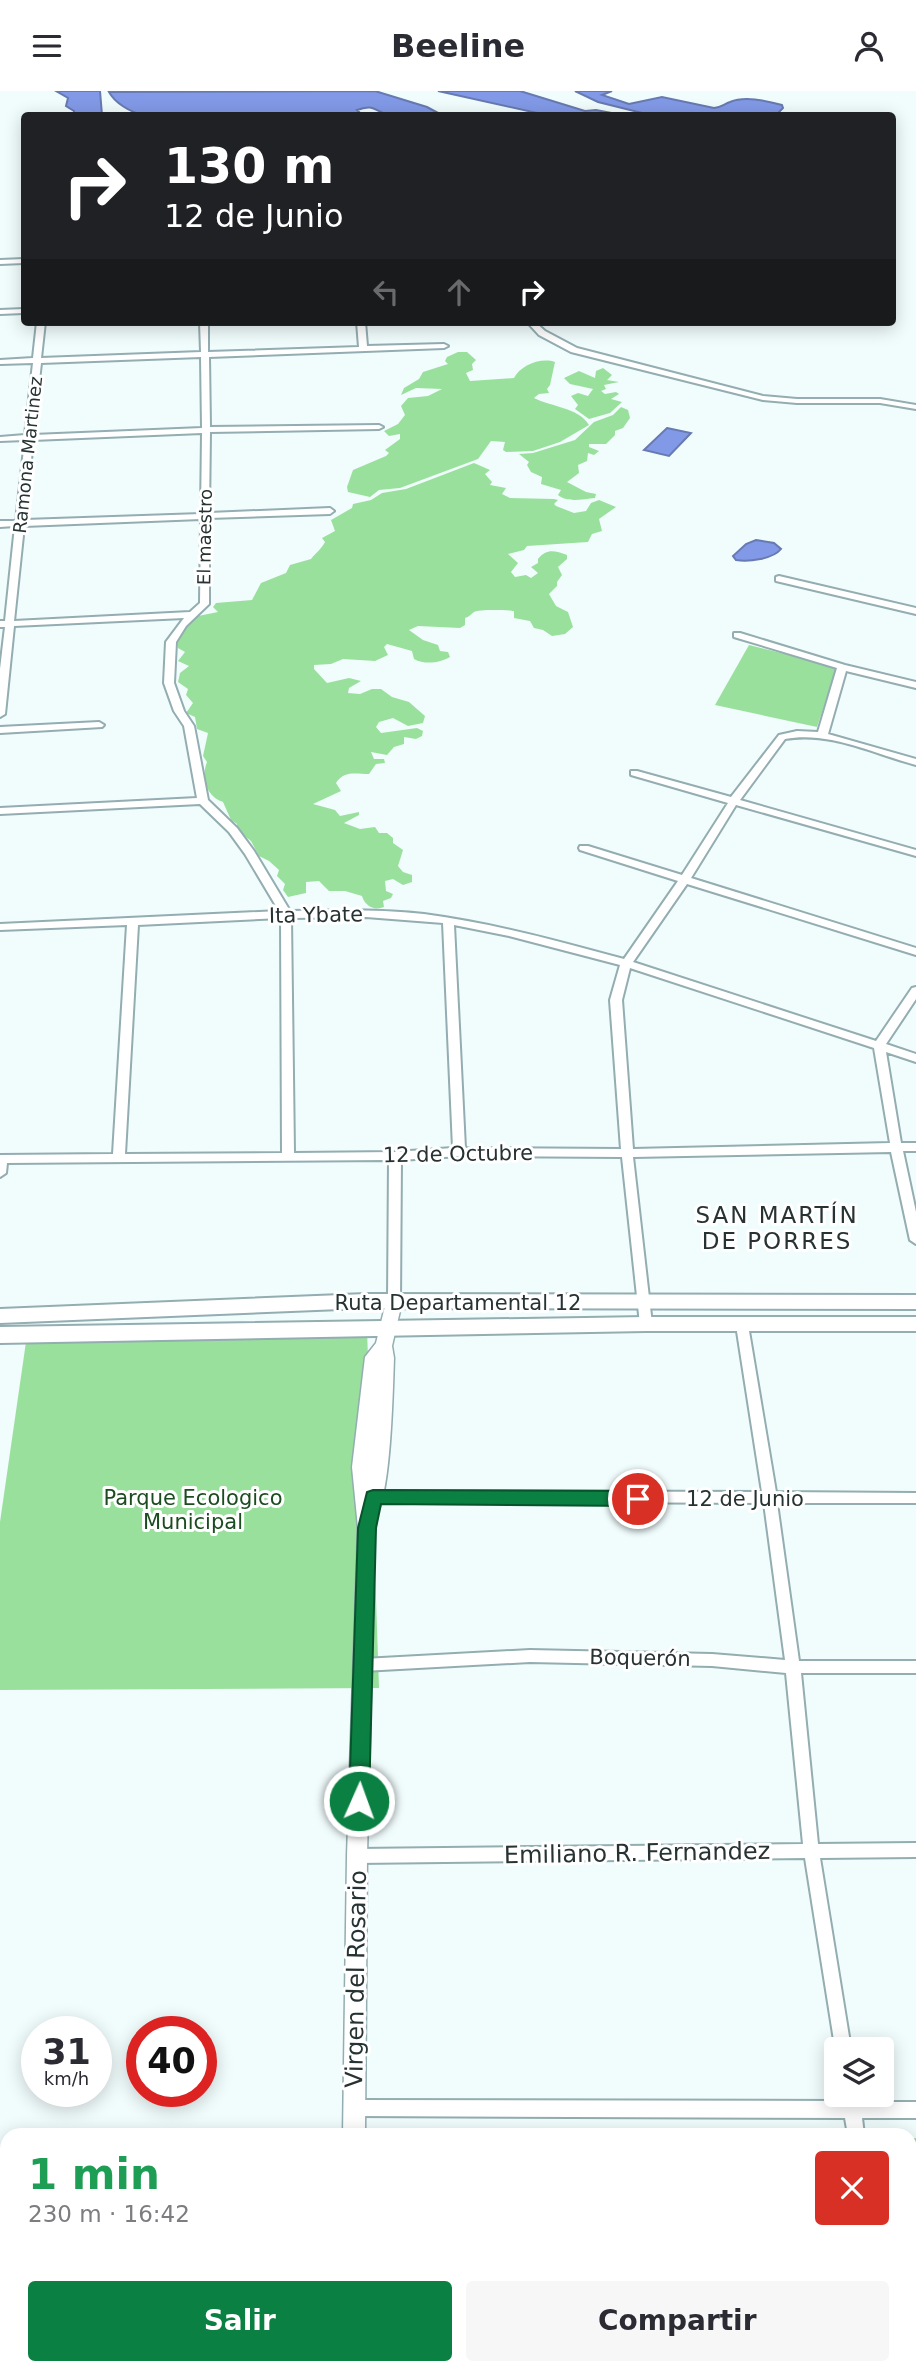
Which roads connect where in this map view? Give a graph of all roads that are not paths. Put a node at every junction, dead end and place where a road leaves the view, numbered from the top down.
1 (21, 261) edge
2 (0, 262) edge
3 (21, 311) edge
4 (0, 313) edge
5 (41, 326) edge
6 (204, 326) edge
7 (361, 326) edge
8 (535, 326) edge
9 (444, 346) dead end
10 (363, 350) junction
11 (205, 355) junction
12 (37, 361) junction
13 (0, 362) edge
14 (916, 407) edge
15 (379, 427) dead end
16 (206, 430) junction
17 (29, 438) junction
18 (0, 439) edge
19 (330, 511) dead end
20 (205, 516) junction
21 (0, 524) edge
22 (20, 524) junction
23 (779, 579) dead end
24 (916, 611) edge
25 (192, 615) junction
26 (5, 624) edge
27 (737, 635) dead end
28 (842, 667) junction
29 (916, 685) edge
30 (0, 714) edge
31 (99, 725) dead end
32 (0, 730) edge
33 (822, 736) junction
34 (916, 762) edge
35 (634, 773) dead end
36 (203, 801) junction
37 (733, 802) junction
38 (0, 811) edge
39 (584, 848) dead end
40 (916, 853) edge
41 (685, 879) junction
42 (286, 914) junction
43 (448, 921) junction
44 (133, 922) junction
45 (0, 927) edge
46 (916, 951) edge
47 (626, 964) junction
48 (916, 991) edge
49 (879, 1046) junction
50 (916, 1058) edge
51 (896, 1147) junction
52 (916, 1147) edge
53 (459, 1152) junction
54 (626, 1153) junction
55 (288, 1156) junction
56 (395, 1156) junction
57 (119, 1158) junction
58 (1, 1159) edge
59 (0, 1173) edge
60 (916, 1240) edge
61 (394, 1301) junction
62 (643, 1302) junction
63 (916, 1302) edge
64 (0, 1316) edge
65 (646, 1324) junction
66 (916, 1324) edge
67 (741, 1325) junction
68 (0, 1335) edge
69 (386, 1337) junction
70 (369, 1496) junction
71 (916, 1498) edge
72 (770, 1500) junction
73 (363, 1665) junction
74 (793, 1667) junction
75 (916, 1667) edge
76 (811, 1850) junction
77 (916, 1850) edge
78 (357, 1856) junction
79 (841, 2037) edge
80 (824, 2103) edge
81 (852, 2107) edge
82 (888, 2107) edge
83 (354, 2108) junction
84 (916, 2110) edge
85 (354, 2128) edge
86 (855, 2128) edge

1 - 2 street
3 - 4 street
5 - 12 street, Ramona Martinez
6 - 11 street, El maestro
7 - 10 street
8 - 14 street
9 - 10 street
10 - 11 street
11 - 12 street
11 - 16 street, El maestro
12 - 13 street
12 - 17 street, Ramona Martinez
15 - 16 street
16 - 17 street
16 - 20 street, El maestro
17 - 18 street
17 - 22 street, Ramona Martinez
19 - 20 street
20 - 22 street
20 - 25 street, El maestro
21 - 22 street
22 - 26 street, Ramona Martinez
23 - 24 street
25 - 26 street
25 - 36 street, El maestro
26 - 30 street, Ramona Martinez
27 - 28 street
28 - 29 street
28 - 33 street
31 - 32 street
33 - 34 street
33 - 37 street
35 - 37 street
36 - 38 street
36 - 42 street
37 - 40 street
37 - 41 street
39 - 41 street
41 - 46 street
41 - 47 street
42 - 43 street, Ita Ybate
42 - 44 street, Ita Ybate
42 - 55 street
43 - 47 street, Ita Ybate
43 - 53 street
44 - 45 street, Ita Ybate
44 - 57 street
47 - 49 street
47 - 54 street
48 - 49 street
49 - 50 street
49 - 51 street
51 - 52 street, 12 de Octubre
51 - 54 street, 12 de Octubre
51 - 60 street
53 - 54 street, 12 de Octubre
53 - 56 street, 12 de Octubre
54 - 62 street
55 - 56 street, 12 de Octubre
55 - 57 street, 12 de Octubre
56 - 61 street
57 - 58 street, 12 de Octubre
58 - 59 street
61 - 62 main road, Ruta Departamental 12
61 - 64 main road, Ruta Departamental 12
61 - 69 street, Virgen del Rosario
62 - 63 main road, Ruta Departamental 12
62 - 65 street
65 - 67 main road, Ruta Departamental 12
65 - 69 main road, Ruta Departamental 12
66 - 67 main road, Ruta Departamental 12
67 - 72 street
68 - 69 main road, Ruta Departamental 12
69 - 70 street, Virgen del Rosario
70 - 72 street, 12 de Junio
70 - 73 street, Virgen del Rosario
71 - 72 street, 12 de Junio
72 - 74 street
73 - 74 street, Boquerón
73 - 78 street, Virgen del Rosario
74 - 75 street, Boquerón
74 - 76 street
76 - 77 street, Emiliano R. Fernandez
76 - 78 street, Emiliano R. Fernandez
76 - 79 street
78 - 83 street, Virgen del Rosario
80 - 83 street
81 - 86 street
82 - 84 street
83 - 85 street, Virgen del Rosario

